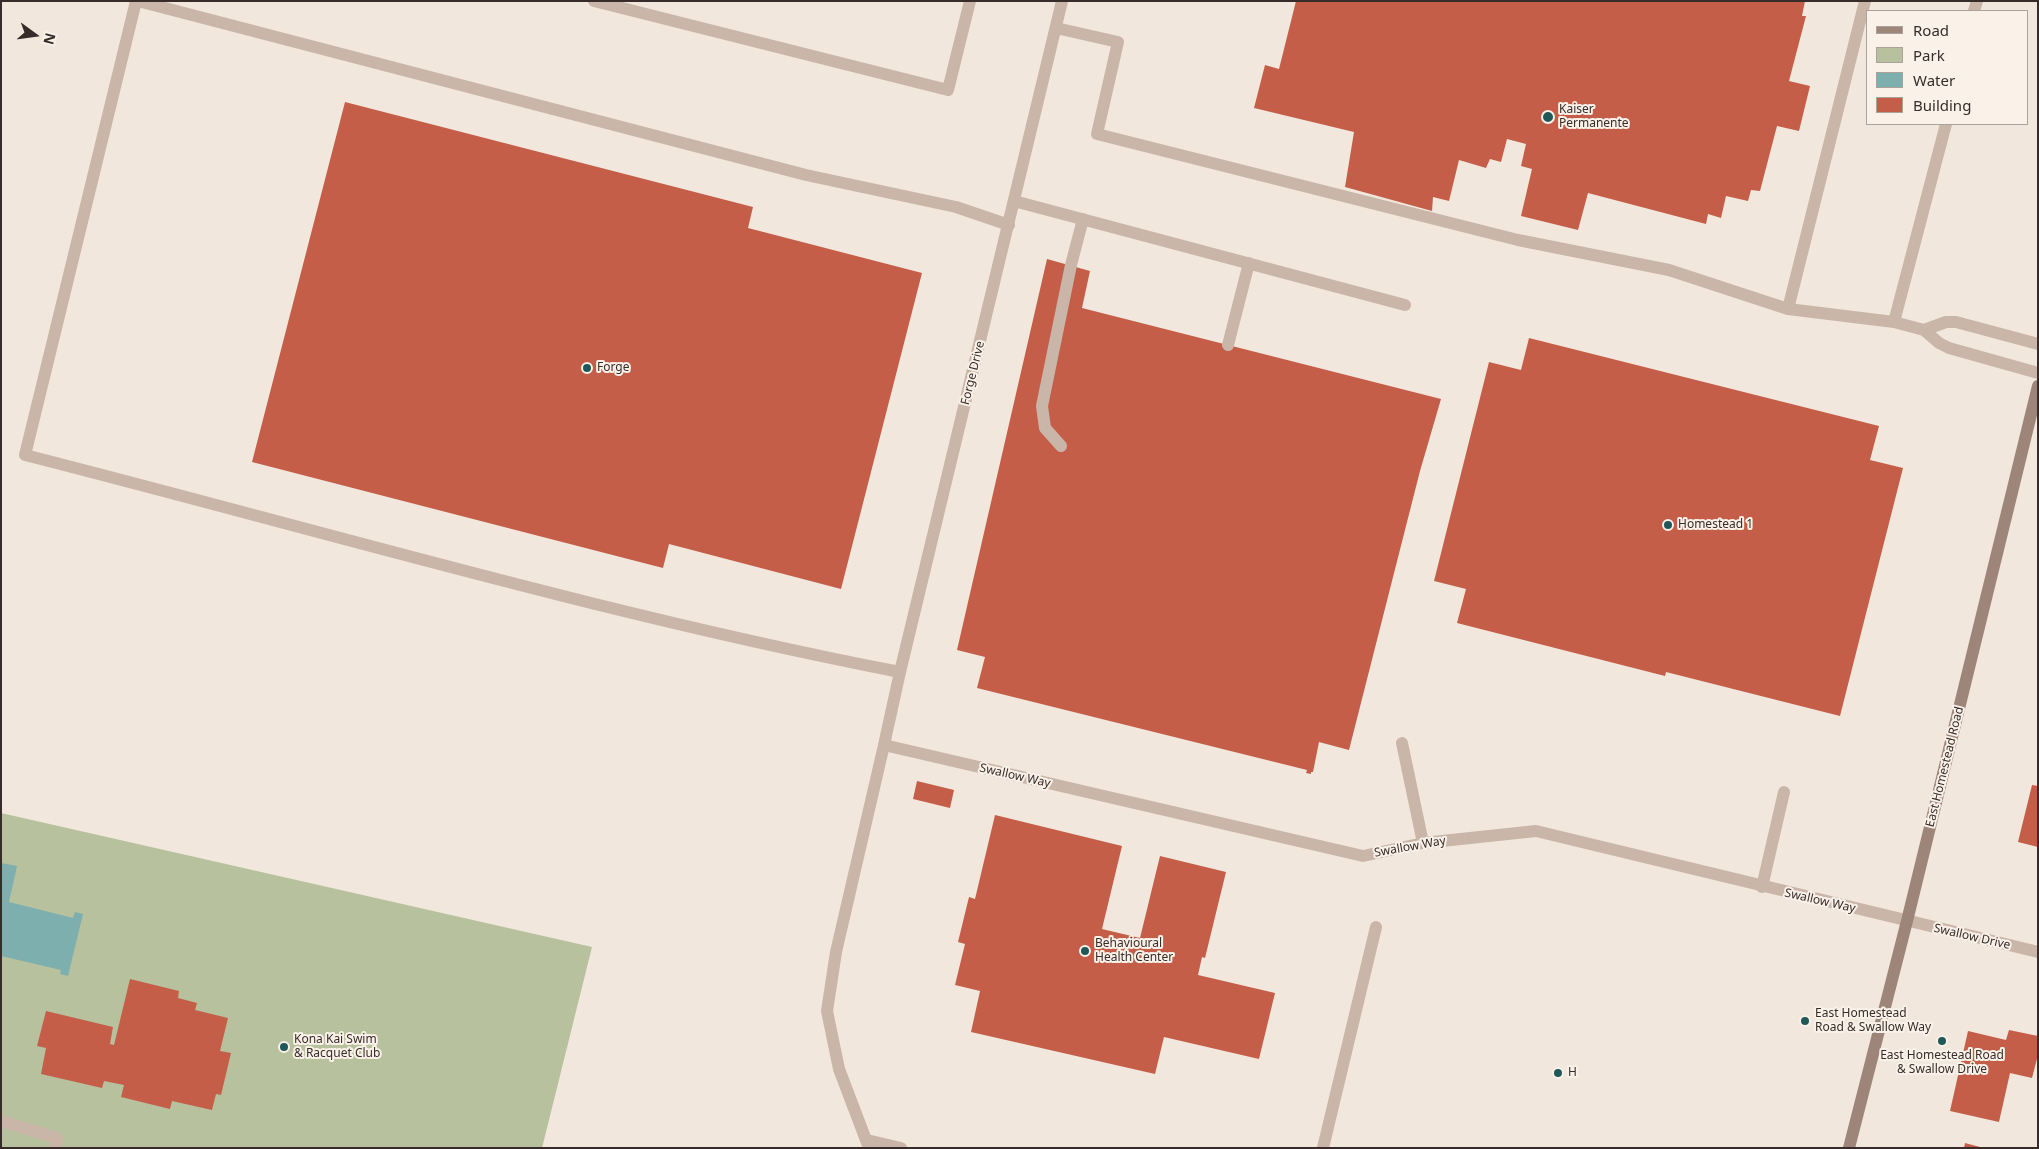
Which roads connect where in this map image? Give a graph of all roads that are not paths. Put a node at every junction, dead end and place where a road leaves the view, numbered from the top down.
1 (137, 1) edge
2 (594, 1) edge
3 (970, 1) edge
4 (1062, 1) edge
5 (1865, 1) edge
6 (615, 4) edge
7 (1056, 28) junction
8 (1946, 125) edge
9 (1014, 201) junction
10 (1083, 219) junction
11 (1009, 225) junction
12 (1248, 263) junction
13 (1406, 304) dead end
14 (1788, 309) junction
15 (1894, 322) junction
16 (1924, 330) junction
17 (2038, 344) edge
18 (1228, 345) dead end
19 (2038, 373) edge
20 (2038, 386) edge
21 (1061, 446) dead end
22 (900, 672) junction
23 (1402, 743) dead end
24 (884, 745) junction
25 (1784, 792) dead end
26 (1423, 843) junction
27 (1762, 887) junction
28 (1907, 921) junction
29 (1376, 926) dead end
30 (2038, 952) edge
31 (1, 1121) edge
32 (868, 1144) edge
33 (55, 1148) edge
34 (901, 1148) edge
35 (1323, 1148) edge
36 (1849, 1148) edge

1 - 11 street
1 - 22 street
2 - 6 street
3 - 6 street
4 - 7 street, Forge Drive
5 - 14 street
7 - 9 street, Forge Drive
7 - 14 street
8 - 15 street
9 - 10 street
9 - 11 street, Forge Drive
10 - 12 street
10 - 21 street
11 - 22 street, Forge Drive
12 - 13 street
12 - 18 street
14 - 15 street
15 - 16 street
16 - 17 street
16 - 19 street
20 - 28 main road, East Homestead Road
22 - 24 street, Forge Drive
23 - 26 street
24 - 26 street, Swallow Way
24 - 32 street, Forge Drive
25 - 27 street
26 - 27 street, Swallow Way
27 - 28 street, Swallow Way
28 - 30 street, Swallow Drive
28 - 36 main road, East Homestead Road
29 - 35 street
31 - 33 street
32 - 34 street

